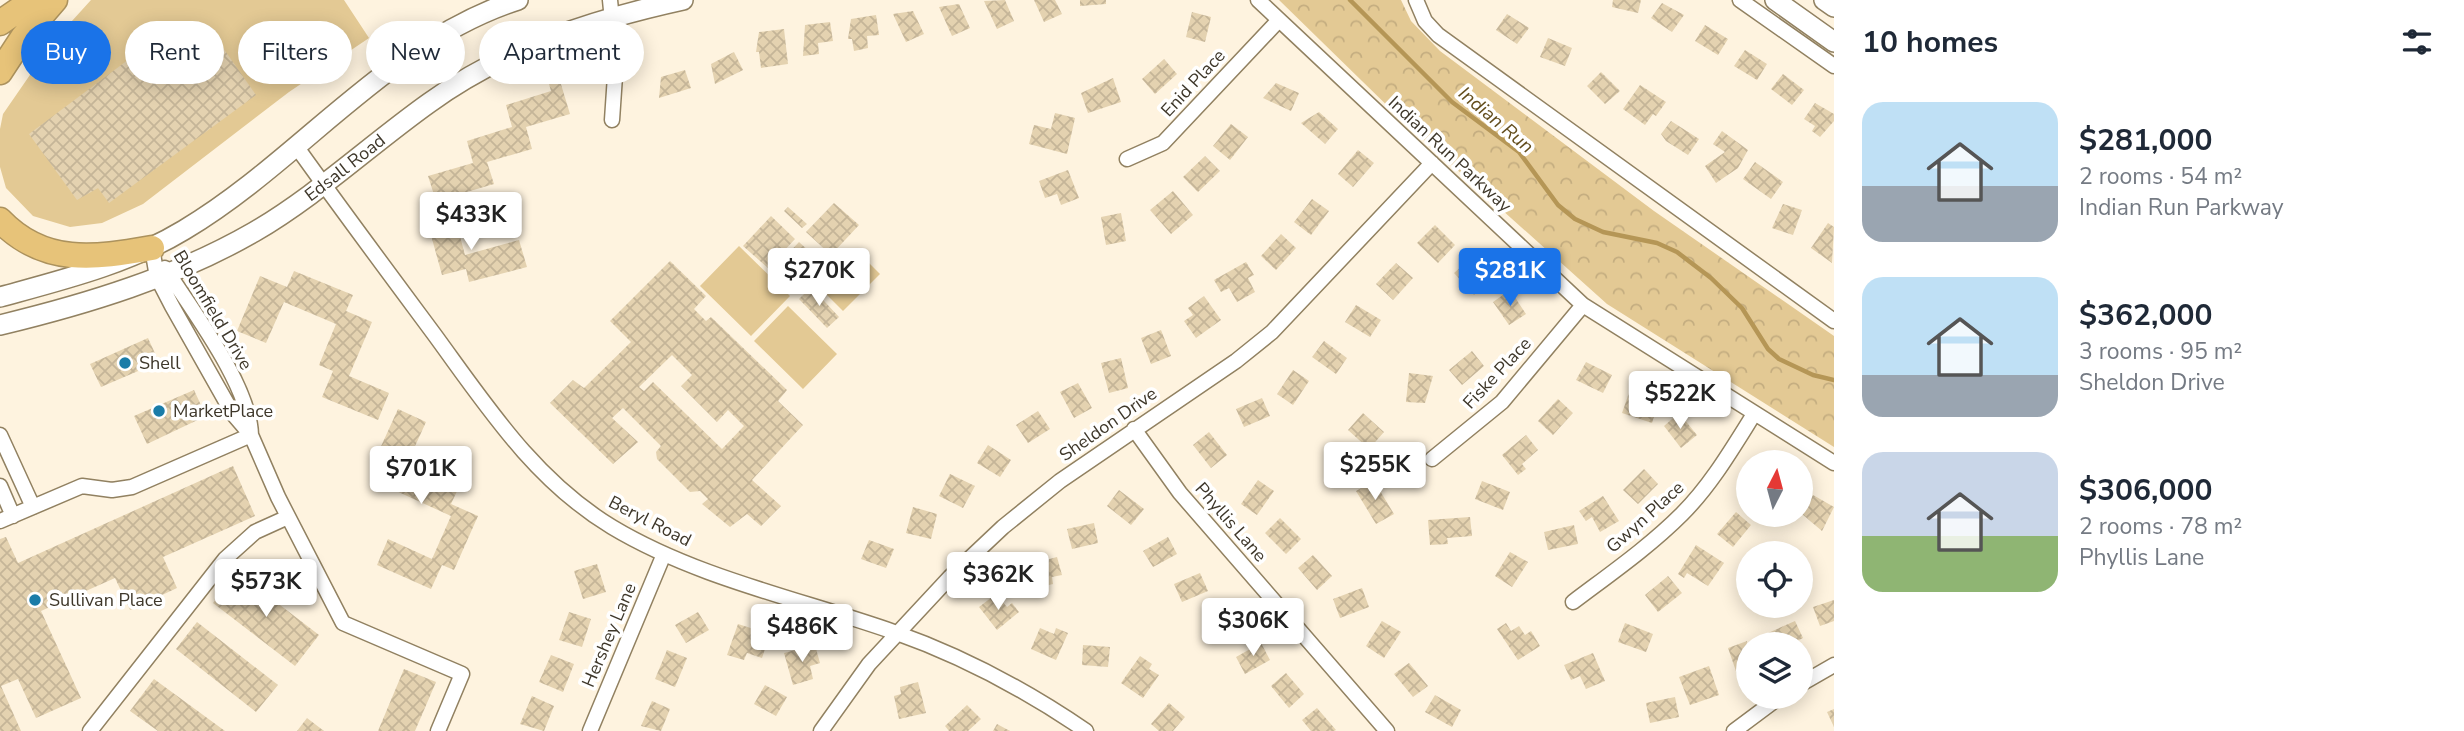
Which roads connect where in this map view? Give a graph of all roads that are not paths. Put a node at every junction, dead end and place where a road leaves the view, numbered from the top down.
1 (33, 0) edge
2 (55, 0) edge
3 (518, 0) edge
4 (683, 0) edge
5 (1258, 0) edge
6 (1416, 0) edge
7 (1740, 0) edge
8 (1775, 0) edge
9 (1824, 0) edge
10 (1834, 7) edge
11 (611, 8) edge
12 (1279, 20) junction
13 (0, 23) edge
14 (1834, 42) edge
15 (1834, 66) edge
16 (0, 72) edge
17 (612, 120) dead end
18 (296, 146) junction
19 (1127, 159) dead end
20 (1432, 163) junction
21 (323, 184) junction
22 (0, 220) edge
23 (152, 248) junction
24 (163, 275) junction
25 (0, 297) edge
26 (1583, 306) junction
27 (1834, 321) edge
28 (0, 325) edge
29 (1754, 414) junction
30 (1134, 429) junction
31 (0, 435) edge
32 (251, 435) junction
33 (1432, 459) dead end
34 (1834, 463) edge
35 (0, 486) edge
36 (33, 507) junction
37 (288, 517) junction
38 (7, 519) edge
39 (664, 554) junction
40 (1573, 602) dead end
41 (896, 633) junction
42 (1834, 665) edge
43 (1813, 677) edge
44 (1764, 709) edge
45 (90, 731) edge
46 (439, 731) edge
47 (590, 731) edge
48 (821, 731) edge
49 (1086, 731) edge
50 (1387, 731) edge
51 (1734, 731) edge

1 - 13 highway
2 - 16 highway
3 - 18 main road
4 - 11 main road, Edsall Road
5 - 12 street, Indian Run Parkway
6 - 27 street
7 - 15 street
8 - 14 main road
9 - 10 main road
11 - 17 street
11 - 21 main road, Edsall Road
12 - 19 street, Enid Place
12 - 20 street, Indian Run Parkway
18 - 21 street, Beryl Road
18 - 23 main road
20 - 26 street, Indian Run Parkway
20 - 30 street, Sheldon Drive
21 - 24 main road, Edsall Road
21 - 39 street, Beryl Road
22 - 23 highway
23 - 24 street, Bloomfield Drive
23 - 25 main road
24 - 28 main road, Edsall Road
24 - 32 street, Bloomfield Drive
26 - 29 street, Indian Run Parkway
26 - 33 street, Fiske Place
29 - 34 street, Indian Run Parkway
29 - 40 street, Gwyn Place
30 - 41 street, Sheldon Drive
30 - 50 street, Phyllis Lane
31 - 36 street
32 - 36 street
32 - 37 street, Bloomfield Drive
35 - 38 street
36 - 38 street
37 - 45 street
37 - 46 street, Bloomfield Drive
39 - 41 street, Beryl Road
39 - 47 street, Hershey Lane
41 - 48 street, Sheldon Drive
41 - 49 street, Beryl Road
42 - 43 street
44 - 51 street

